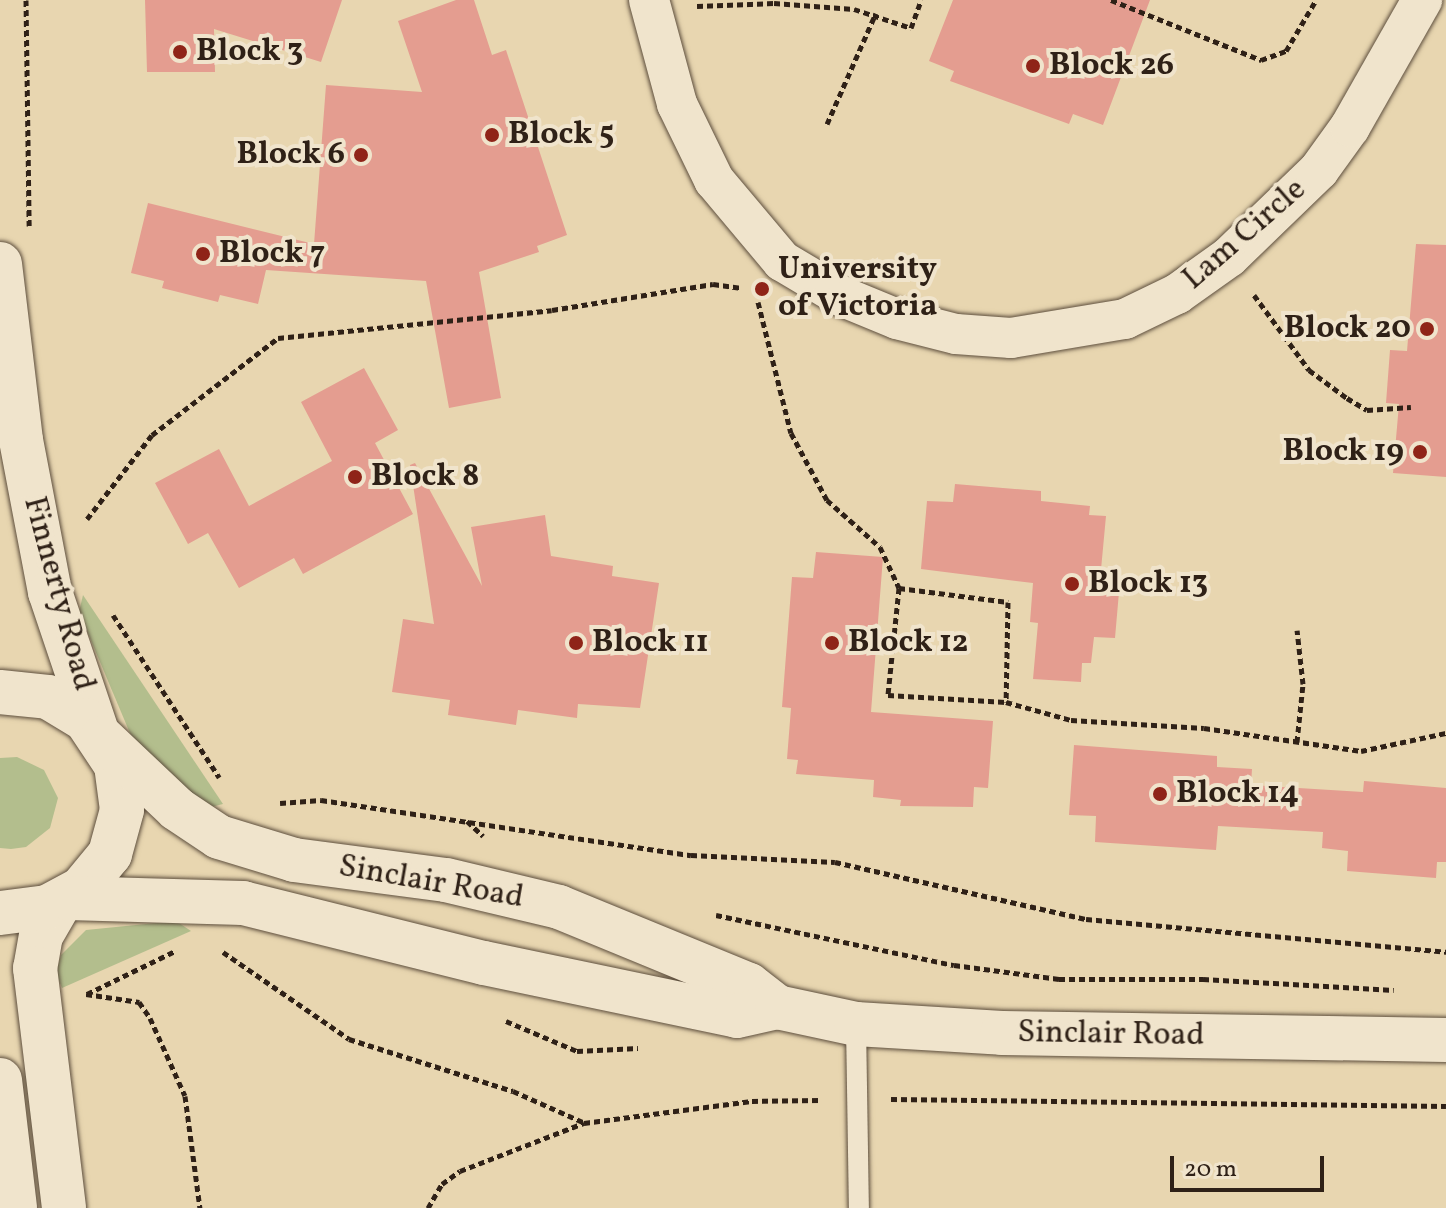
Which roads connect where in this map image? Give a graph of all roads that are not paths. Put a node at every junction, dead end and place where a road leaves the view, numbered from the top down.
1 (1422, 0) edge
2 (668, 8) edge
3 (0, 264) edge
4 (0, 692) edge
5 (99, 735) junction
6 (65, 900) junction
7 (0, 913) edge
8 (777, 1007) junction
9 (856, 1024) junction
10 (1446, 1040) edge
11 (0, 1080) edge
12 (15, 1208) edge
13 (64, 1208) edge
14 (859, 1208) edge

1 - 2 street, Lam Circle
3 - 5 main road, Finnerty Road
4 - 5 main road, Sinclair Road
5 - 6 main road, Finnerty Road
5 - 8 main road, Sinclair Road
6 - 7 main road
6 - 8 main road, Sinclair Road
6 - 13 main road
8 - 9 main road, Sinclair Road
9 - 10 main road, Sinclair Road
9 - 14 lane
11 - 12 main road

